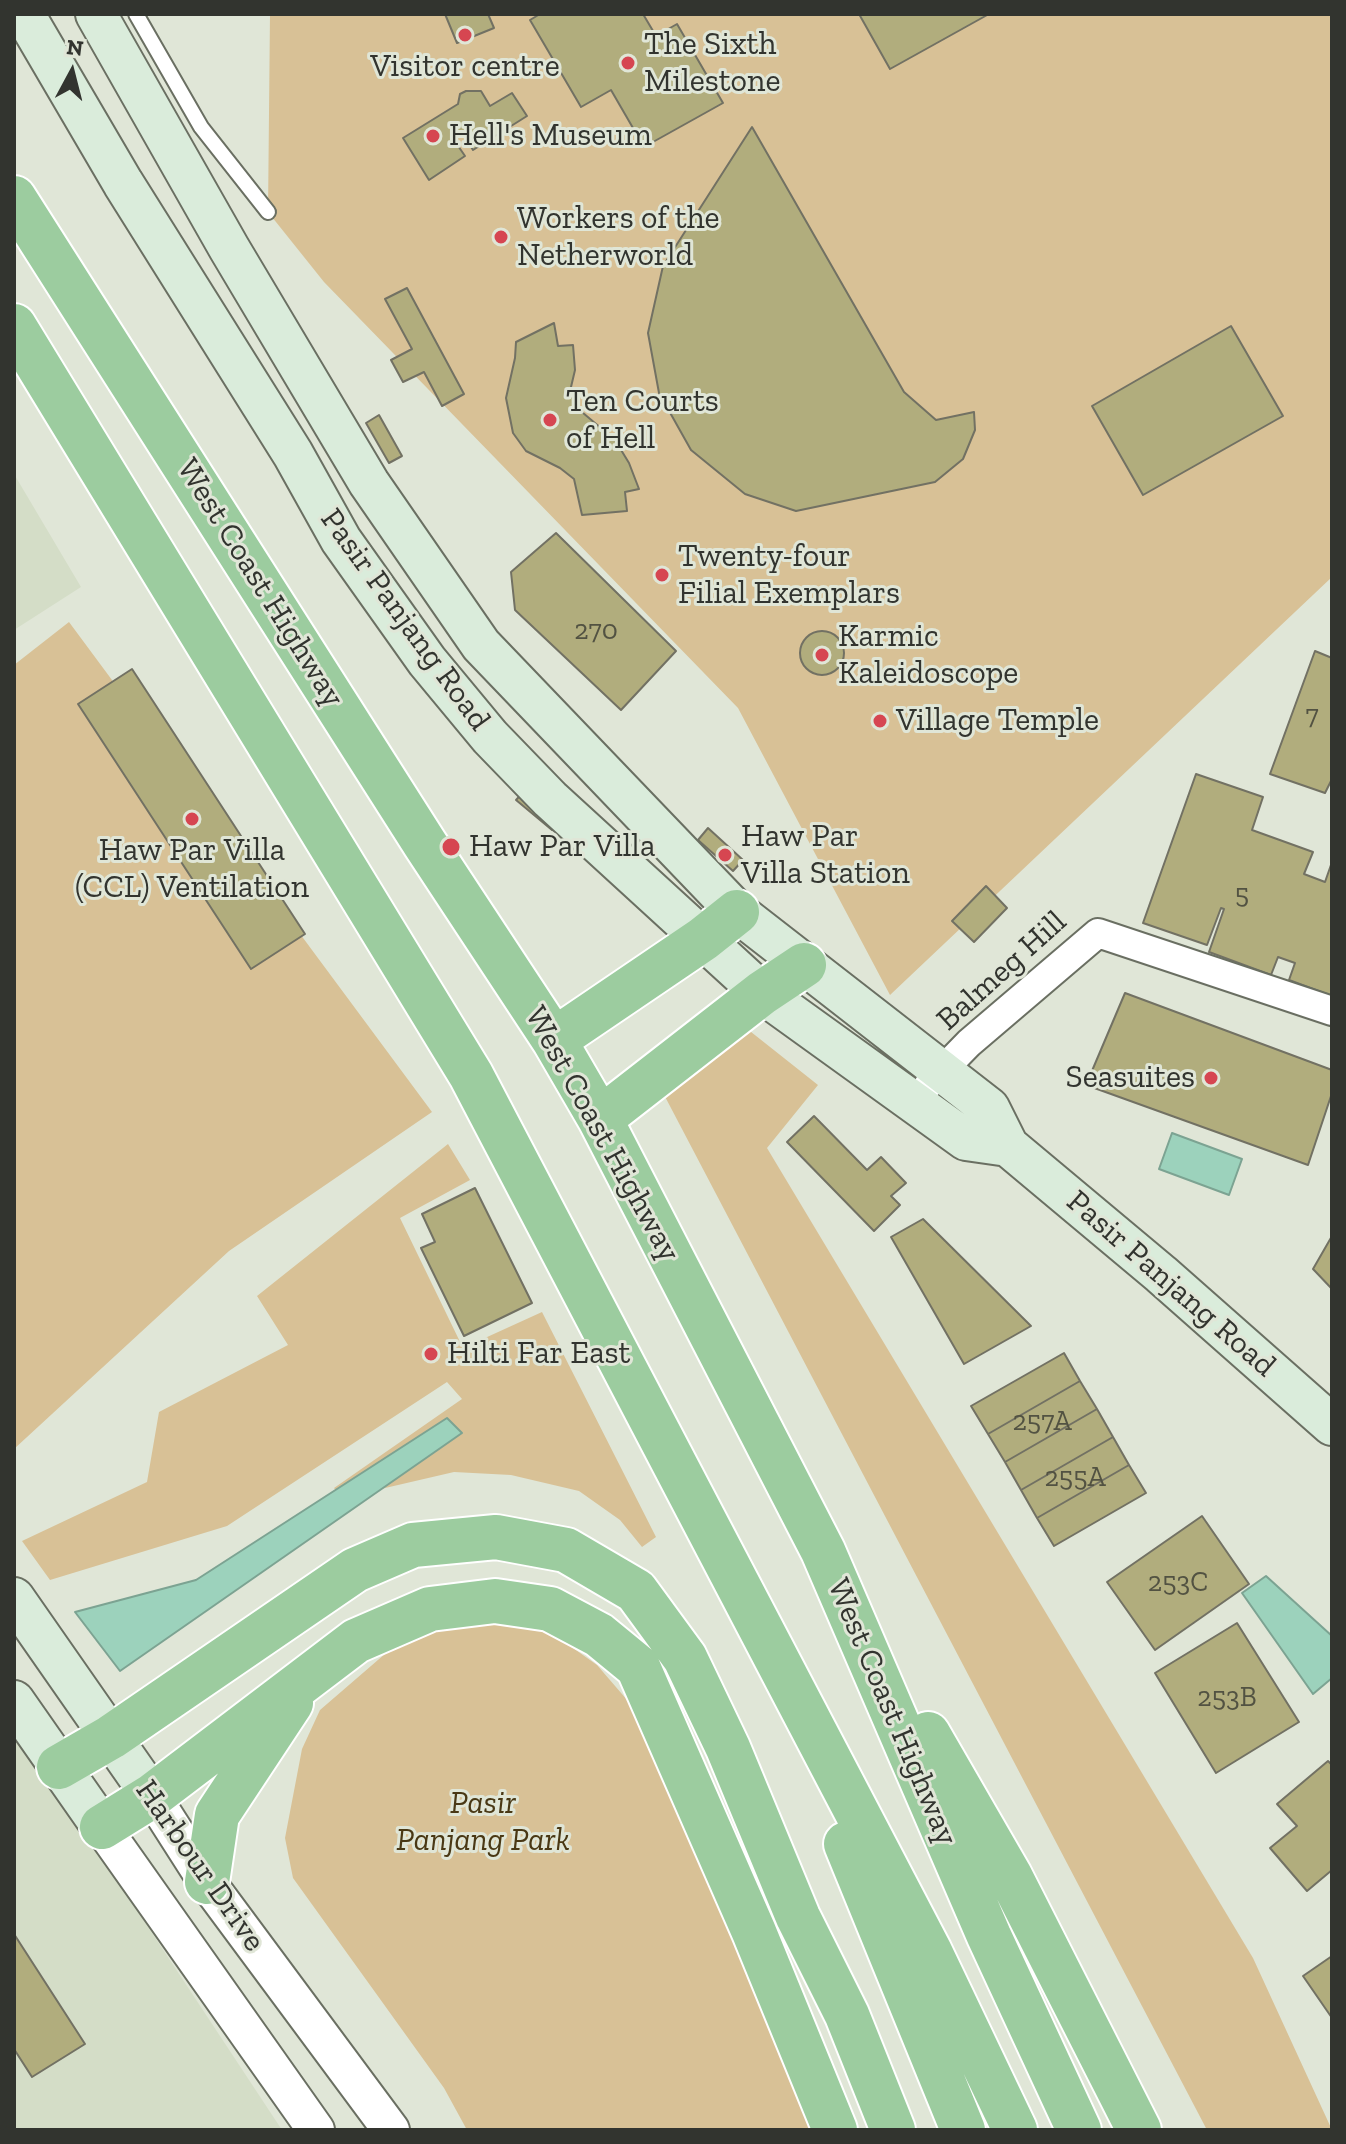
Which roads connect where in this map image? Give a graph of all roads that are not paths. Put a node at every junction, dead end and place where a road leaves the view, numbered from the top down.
1 (24, 14) edge
2 (96, 14) edge
3 (136, 14) edge
4 (17, 208) edge
5 (268, 212) dead end
6 (14, 326) edge
7 (737, 912) junction
8 (703, 939) junction
9 (804, 965) junction
10 (762, 993) junction
11 (1332, 1011) edge
12 (554, 1040) junction
13 (941, 1073) junction
14 (912, 1101) junction
15 (600, 1119) junction
16 (1008, 1146) junction
17 (1332, 1425) edge
18 (823, 1551) junction
19 (743, 1593) junction
20 (14, 1598) edge
21 (313, 1671) junction
22 (14, 1701) edge
23 (111, 1737) junction
24 (59, 1767) junction
25 (152, 1796) junction
26 (102, 1827) junction
27 (207, 1882) junction
28 (316, 2130) edge
29 (391, 2130) edge
30 (835, 2130) edge
31 (893, 2130) edge
32 (963, 2130) edge
33 (1015, 2130) edge
34 (1079, 2130) edge
35 (1139, 2130) edge

1 - 8 main road, Pasir Panjang Road
2 - 7 main road, Pasir Panjang Road
3 - 5 lane
4 - 12 highway, West Coast Highway
6 - 19 highway, West Coast Highway
7 - 8 highway
7 - 9 main road, Pasir Panjang Road
8 - 10 main road, Pasir Panjang Road
8 - 12 highway
9 - 10 highway
9 - 13 main road, Pasir Panjang Road
10 - 14 main road, Pasir Panjang Road
10 - 15 highway
11 - 13 street, Balmeg Hill
12 - 15 highway, West Coast Highway
13 - 14 street, Balmeg Hill
13 - 16 main road, Pasir Panjang Road
14 - 16 main road, Pasir Panjang Road
15 - 18 highway, West Coast Highway
16 - 17 main road, Pasir Panjang Road
18 - 34 highway, West Coast Highway
18 - 35 highway
19 - 32 highway
19 - 33 highway, West Coast Highway
20 - 23 main road, Harbour Drive
21 - 25 highway
21 - 27 highway
21 - 30 highway
22 - 24 main road, Harbour Drive
23 - 24 highway
23 - 25 main road, Harbour Drive
23 - 31 highway
24 - 26 main road, Harbour Drive
25 - 26 highway
25 - 27 street, Harbour Drive
26 - 28 street, Harbour Drive
27 - 29 street, Harbour Drive

